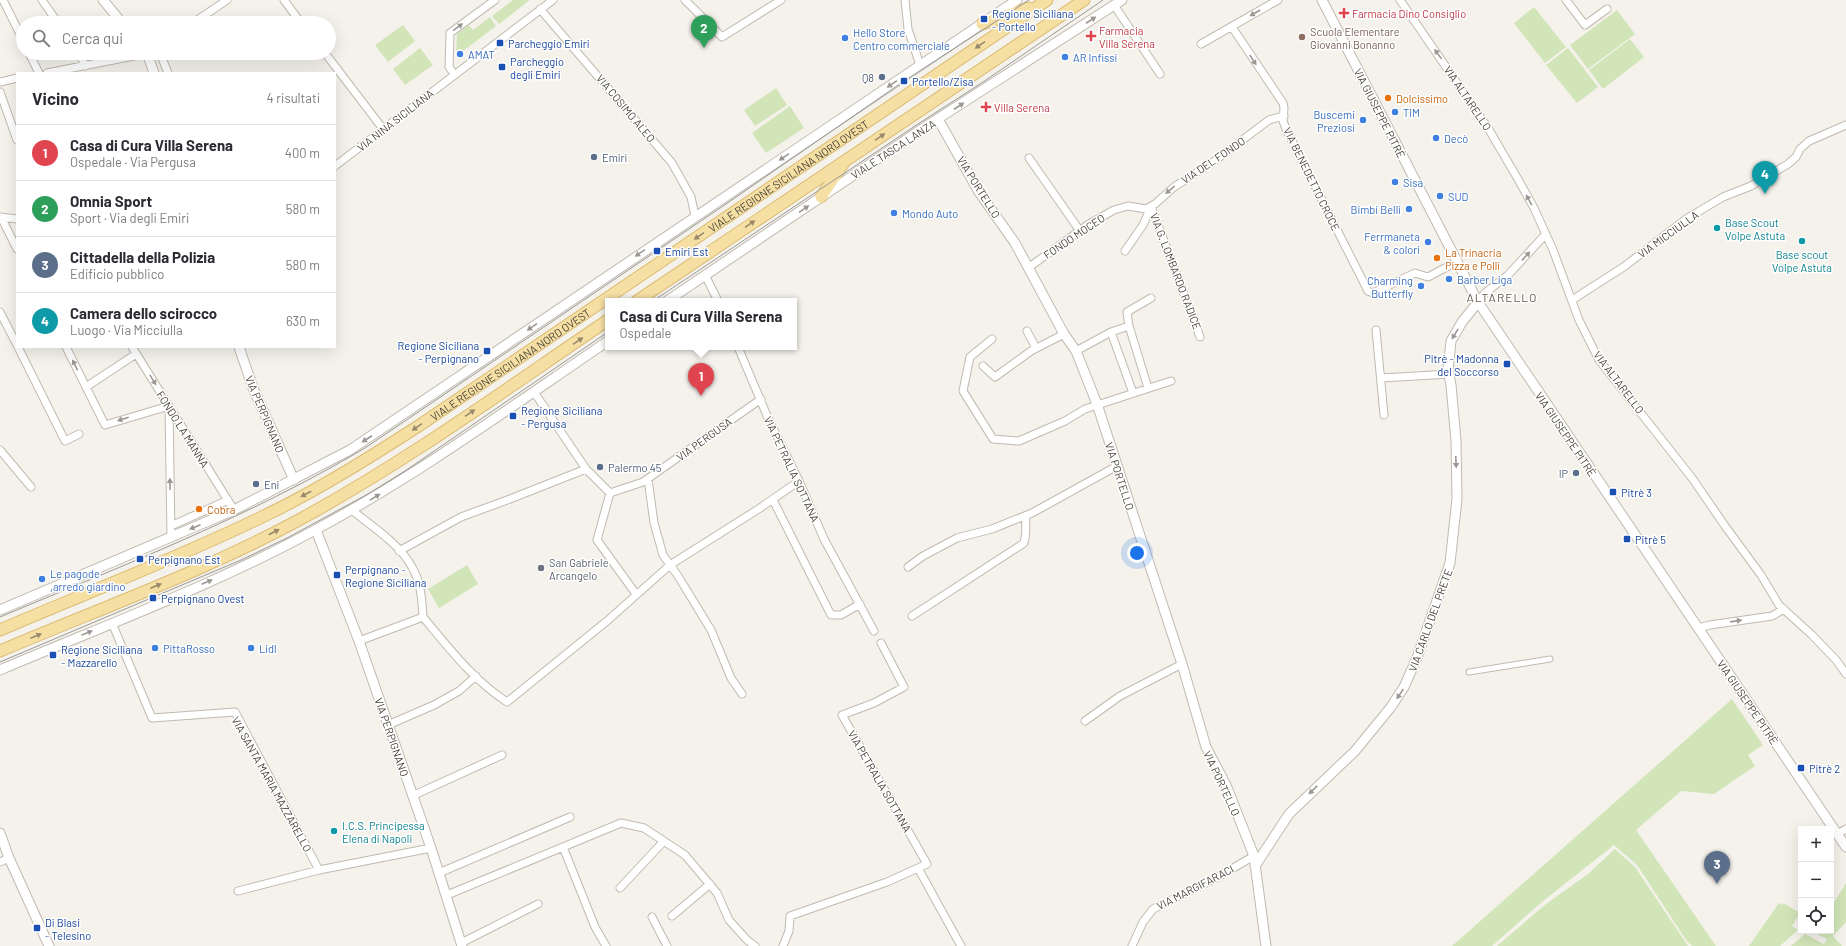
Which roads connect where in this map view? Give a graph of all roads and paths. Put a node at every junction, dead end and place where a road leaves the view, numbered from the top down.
1 (13, 0) edge
2 (42, 0) edge
3 (104, 0) edge
4 (227, 0) edge
5 (284, 0) edge
6 (495, 0) edge
7 (553, 0) edge
8 (685, 0) edge
9 (781, 0) edge
10 (905, 0) edge
11 (1018, 0) edge
12 (1084, 0) edge
13 (1278, 0) edge
14 (1322, 0) edge
15 (1400, 0) edge
16 (1566, 0) edge
17 (2, 1) edge
18 (1044, 2) edge
19 (1118, 2) edge
20 (1607, 9) dead end
21 (540, 10) junction
22 (53, 16) edge
23 (117, 16) edge
24 (203, 16) edge
25 (296, 16) edge
26 (982, 24) junction
27 (16, 27) edge
28 (1232, 27) junction
29 (1201, 44) dead end
30 (32, 60) edge
31 (82, 60) edge
32 (115, 60) edge
33 (150, 60) edge
34 (163, 60) edge
35 (330, 60) edge
36 (920, 65) junction
37 (86, 66) junction
38 (38, 72) edge
39 (53, 72) edge
40 (154, 72) edge
41 (168, 72) edge
42 (454, 74) junction
43 (1160, 74) dead end
44 (16, 78) edge
45 (0, 82) edge
46 (0, 92) edge
47 (1284, 116) junction
48 (938, 119) junction
49 (1846, 125) edge
50 (382, 129) junction
51 (16, 137) edge
52 (1030, 158) dead end
53 (847, 159) junction
54 (336, 165) edge
55 (821, 197) junction
56 (1149, 208) junction
57 (695, 216) junction
58 (1, 217) edge
59 (16, 218) edge
60 (1080, 231) junction
61 (1545, 235) junction
62 (16, 247) edge
63 (1125, 251) dead end
64 (1456, 262) junction
65 (1028, 268) junction
66 (705, 275) junction
67 (607, 298) edge
68 (641, 298) edge
69 (671, 298) edge
70 (716, 298) edge
71 (1151, 298) dead end
72 (605, 300) edge
73 (1572, 300) junction
74 (1478, 302) junction
75 (0, 312) edge
76 (605, 322) edge
77 (1128, 326) junction
78 (1376, 330) dead end
79 (1027, 331) dead end
80 (1111, 332) junction
81 (1061, 335) junction
82 (1200, 337) dead end
83 (992, 339) dead end
84 (605, 343) edge
85 (16, 344) edge
86 (18, 348) edge
87 (66, 348) edge
88 (133, 348) edge
89 (239, 348) edge
90 (1036, 348) junction
91 (739, 350) edge
92 (1076, 350) junction
93 (136, 354) junction
94 (983, 366) dead end
95 (1450, 374) junction
96 (1381, 378) junction
97 (1171, 381) dead end
98 (86, 387) junction
99 (1148, 388) junction
100 (534, 392) junction
101 (1133, 393) junction
102 (761, 398) junction
103 (1097, 404) junction
104 (169, 406) junction
105 (1384, 416) dead end
106 (78, 434) dead end
107 (0, 450) edge
108 (1117, 466) junction
109 (586, 469) junction
110 (648, 479) junction
111 (294, 480) junction
112 (799, 481) junction
113 (31, 486) dead end
114 (610, 494) junction
115 (228, 500) junction
116 (773, 500) junction
117 (234, 510) junction
118 (352, 510) junction
119 (1026, 516) junction
120 (170, 526) junction
121 (316, 530) junction
122 (171, 537) junction
123 (399, 551) junction
124 (670, 565) junction
125 (908, 567) dead end
126 (636, 594) junction
127 (860, 604) junction
128 (1784, 609) junction
129 (0, 610) edge
130 (912, 616) dead end
131 (423, 617) junction
132 (112, 622) junction
133 (1698, 628) junction
134 (0, 630) edge
135 (874, 631) dead end
136 (359, 641) junction
137 (881, 643) dead end
138 (0, 651) edge
139 (1550, 659) dead end
140 (1182, 664) junction
141 (0, 670) edge
142 (1469, 672) dead end
143 (1846, 674) edge
144 (476, 676) junction
145 (742, 694) dead end
146 (1084, 721) dead end
147 (388, 725) junction
148 (502, 755) dead end
149 (412, 796) junction
150 (570, 817) dead end
151 (1846, 829) edge
152 (0, 833) edge
153 (1837, 834) junction
154 (664, 841) junction
155 (563, 847) junction
156 (1846, 847) edge
157 (431, 848) junction
158 (1254, 856) junction
159 (10, 858) junction
160 (0, 862) edge
161 (1255, 866) junction
162 (918, 868) junction
163 (319, 870) junction
164 (439, 873) junction
165 (710, 884) junction
166 (620, 888) dead end
167 (238, 890) dead end
168 (447, 895) junction
169 (538, 904) dead end
170 (672, 916) dead end
171 (652, 917) dead end
172 (462, 944) edge
173 (49, 946) edge
174 (606, 946) edge
175 (667, 946) edge
176 (755, 946) edge
177 (783, 946) edge
178 (960, 946) edge
179 (1132, 946) edge
180 (1266, 946) edge

1 - 17 street
2 - 22 street
3 - 23 street
4 - 24 street
5 - 25 street
42 -> 6 street
7 - 21 street, VIA NINA SICILIANA
8 - 9 street
10 - 36 street
11 - 26 street, VIALE REGIONE SICILIANA NORD OVEST
53 -> 12 main road, VIALE REGIONE SICILIANA NORD OVEST
13 -> 28 street
14 - 64 street, VIA GIUSEPPE PITRÈ
61 -> 15 street, VIA ALTARELLO
16 - 20 street
17 - 27 street
18 - 26 main road
18 -> 67 main road, VIALE REGIONE SICILIANA NORD OVEST
19 - 43 street
48 -> 19 street, VIALE TASCA LANZA
21 - 42 street, VIA NINA SICILIANA
21 - 57 street, VIA COSIMO ALEO
26 - 36 street, VIALE REGIONE SICILIANA NORD OVEST
28 - 29 street
28 -> 47 street, VIA BENEDETTO CROCE
30 - 38 street
31 - 37 street
32 - 37 street
33 - 40 street
34 - 41 street
35 - 50 street
36 -> 57 street, VIALE REGIONE SICILIANA NORD OVEST
37 - 39 street
42 - 50 street, VIA NINA SICILIANA
44 - 45 street
46 - 51 street
47 -> 56 street, VIA DEL FONDO
47 - 64 street, VIA BENEDETTO CROCE
48 - 55 street, VIALE TASCA LANZA
48 - 65 street, VIA PORTELLO
49 - 73 street, VIA MICCIULLA
50 - 54 street, VIA NINA SICILIANA
52 - 60 street
53 - 55 main road
68 -> 53 main road, VIALE REGIONE SICILIANA NORD OVEST
66 -> 55 street, VIALE TASCA LANZA
56 - 60 street, FONDO MOCEO
56 - 63 street
56 - 82 street, VIA G. LOMBARDO RADICE
57 -> 111 street, VIALE REGIONE SICILIANA NORD OVEST
58 - 59 street
58 - 62 street
60 - 65 street, FONDO MOCEO
61 - 73 street, VIA ALTARELLO
74 -> 61 street, VIA CARLO DEL PRETE
64 - 74 street, VIA GIUSEPPE PITRÈ
65 - 81 street, VIA PORTELLO
66 - 69 street, VIALE TASCA LANZA
66 - 70 street
71 - 77 street
72 -> 134 main road, VIALE REGIONE SICILIANA NORD OVEST
73 - 128 street, VIA ALTARELLO
74 -> 95 street, VIA CARLO DEL PRETE
74 - 133 street, VIA GIUSEPPE PITRÈ
75 - 85 street
138 -> 76 main road, VIALE REGIONE SICILIANA NORD OVEST
77 - 80 street
77 - 99 street
78 - 96 street
79 - 90 street
80 - 92 street
80 - 101 street
81 - 90 street
81 - 92 street, VIA PORTELLO
83 - 103 street
84 - 100 street
86 - 106 street
98 -> 87 street
88 - 93 street, FONDO LA MANNA
89 - 111 street, VIA PERPIGNANO
90 - 94 street
91 - 102 street, VIA PETRALIA SOTTANA
92 - 103 street, VIA PORTELLO
93 - 98 street
93 -> 104 street, FONDO LA MANNA
95 - 96 street
95 -> 161 street, VIA CARLO DEL PRETE
96 - 105 street
97 - 99 street
104 -> 98 street
99 - 101 street
100 - 109 street
118 -> 100 street
101 - 103 street
102 - 110 street, VIA PERGUSA
102 - 112 street, VIA PETRALIA SOTTANA
103 - 108 street, VIA PORTELLO
104 - 115 street, FONDO LA MANNA
120 -> 104 street
107 - 113 street
108 - 119 street
108 - 140 street, VIA PORTELLO
109 - 114 street
109 - 123 street
110 - 114 street, VIA PERGUSA
110 - 124 street
111 - 117 street, VIALE REGIONE SICILIANA NORD OVEST
112 - 116 street
112 - 127 street, VIA PETRALIA SOTTANA
114 - 126 street
115 - 117 street, FONDO LA MANNA
115 - 120 street
116 - 124 street
116 - 127 street
117 -> 122 street, VIALE REGIONE SICILIANA NORD OVEST
118 - 121 street
118 - 123 street
119 - 125 street
119 - 130 street
120 - 122 street
132 -> 121 street
121 - 136 street, VIA PERPIGNANO
122 - 129 street, VIALE REGIONE SICILIANA NORD OVEST
123 - 131 street
124 - 126 street
124 - 145 street
126 - 144 street
127 - 135 street, VIA PETRALIA SOTTANA
133 -> 128 street
128 - 143 street, VIA ALTARELLO
131 - 136 street
131 - 144 street
141 -> 132 street
132 - 163 street, VIA SANTA MARIA MAZZARELLO
133 - 153 street, VIA GIUSEPPE PITRÈ
136 - 147 street, VIA PERPIGNANO
137 - 162 street, VIA PETRALIA SOTTANA
139 - 142 street
140 - 146 street
140 - 158 street, VIA PORTELLO
144 - 147 street
147 - 149 street, VIA PERPIGNANO
148 - 149 street
149 - 157 street, VIA PERPIGNANO
150 - 164 street
151 - 153 street
152 - 159 street
153 - 156 street, VIA GIUSEPPE PITRÈ
154 - 155 street
154 - 165 street
154 - 166 street
155 - 168 street
155 - 174 street
157 - 163 street
157 - 164 street, VIA PERPIGNANO
158 - 161 street, VIA PORTELLO
158 - 179 street, VIA MARGIFARACI
159 - 160 street
159 - 173 street
161 - 180 street, VIA PORTELLO
162 - 177 street
162 - 178 street
163 - 167 street
164 - 168 street, VIA PERPIGNANO
165 - 170 street
165 - 176 street
168 - 172 street, VIA PERPIGNANO
169 - 172 street
171 - 175 street

